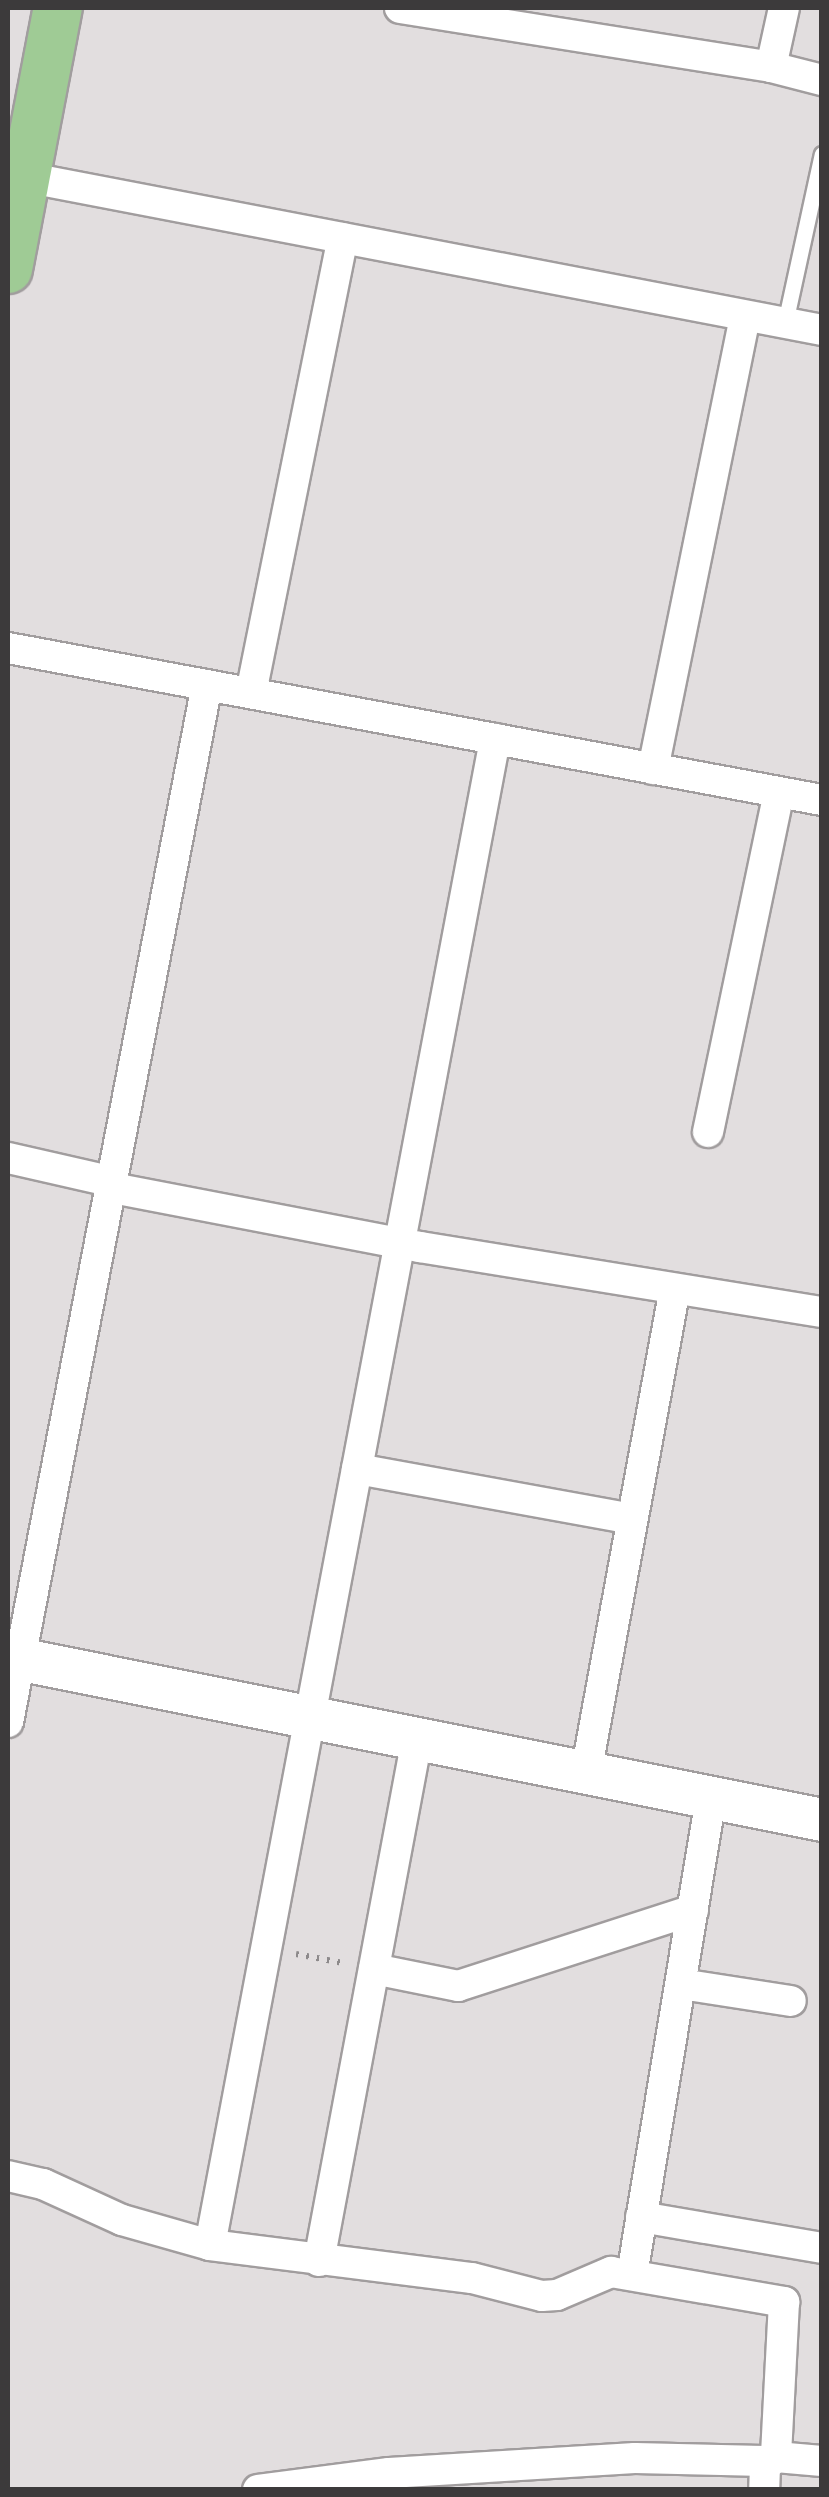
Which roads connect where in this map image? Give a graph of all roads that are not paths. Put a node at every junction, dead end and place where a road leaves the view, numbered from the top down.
1 (58, 8) edge
2 (400, 8) edge
3 (784, 8) edge
4 (771, 67) junction
5 (822, 80) edge
6 (822, 154) edge
7 (17, 175) edge
8 (344, 238) junction
9 (8, 269) edge
10 (745, 316) junction
11 (785, 323) junction
12 (822, 330) edge
13 (8, 648) edge
14 (207, 686) junction
15 (251, 693) junction
16 (496, 739) junction
17 (653, 769) junction
18 (780, 792) junction
19 (822, 800) edge
20 (708, 1132) dead end
21 (8, 1158) edge
22 (111, 1184) junction
23 (400, 1242) junction
24 (675, 1290) junction
25 (822, 1312) edge
26 (357, 1469) junction
27 (631, 1519) junction
28 (14, 1658) edge
29 (310, 1718) junction
30 (8, 1722) edge
31 (417, 1739) junction
32 (586, 1773) junction
33 (712, 1798) junction
34 (822, 1820) edge
35 (693, 1910) junction
36 (374, 1969) junction
37 (680, 1984) junction
38 (791, 2001) dead end
39 (8, 2176) edge
40 (641, 2218) junction
41 (210, 2245) junction
42 (822, 2248) edge
43 (319, 2261) junction
44 (632, 2275) junction
45 (822, 2461) edge
46 (769, 2469) edge
47 (390, 2481) edge
48 (258, 2490) edge

1 - 7 main road
2 - 4 street
3 - 4 street
4 - 5 street
6 - 11 lane
7 - 8 street
7 - 9 main road
8 - 10 street
8 - 15 street
10 - 11 street
10 - 17 street
11 - 12 street
13 - 14 street
14 - 15 street
14 - 22 street
15 - 16 street
16 - 17 street
16 - 23 street
17 - 18 street
18 - 19 street
18 - 20 street
21 - 22 street
22 - 23 street
22 - 28 street
23 - 24 street
23 - 26 street
24 - 25 street
24 - 27 street
26 - 27 street
26 - 29 street
27 - 32 street
28 - 29 street
28 - 30 street
29 - 31 street
29 - 41 street
31 - 32 street
31 - 36 street
32 - 33 street
33 - 34 street
33 - 35 street
35 - 36 street
35 - 37 street
36 - 43 street
37 - 38 street
37 - 40 street
39 - 41 street
40 - 42 street
40 - 44 street
41 - 43 street
43 - 44 street
44 - 46 street
45 - 46 street
46 - 47 street
47 - 48 street

